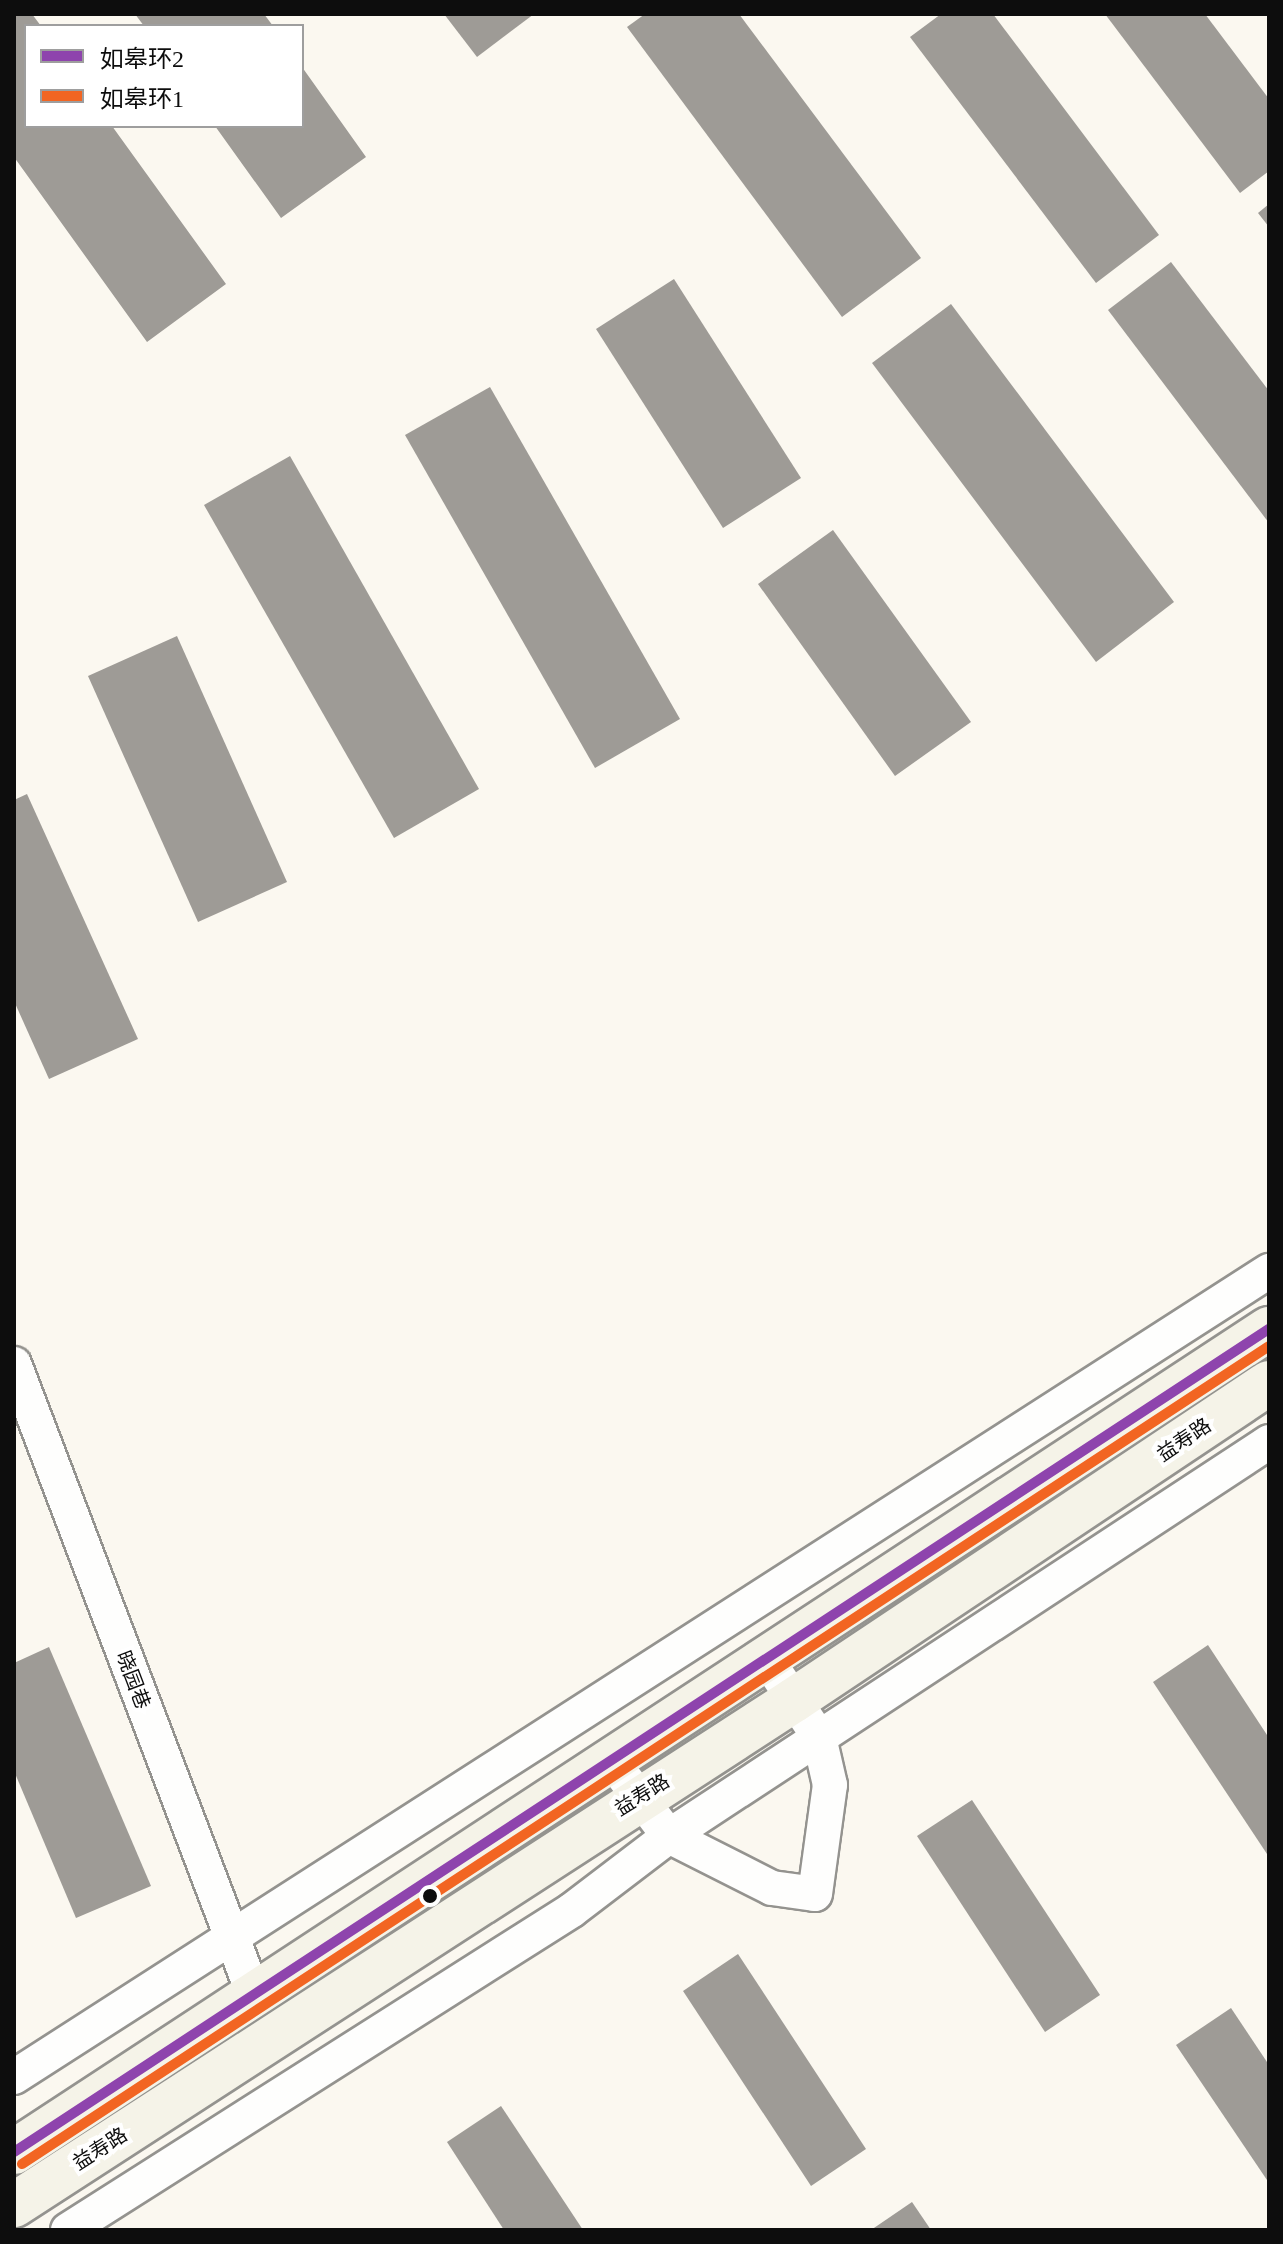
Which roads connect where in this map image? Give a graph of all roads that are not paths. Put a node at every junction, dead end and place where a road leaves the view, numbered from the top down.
1 (1269, 1271) edge
2 (1269, 1329) edge
3 (14, 1364) edge
4 (1269, 1383) edge
5 (1269, 1442) edge
6 (768, 1661) junction
7 (794, 1700) junction
8 (819, 1737) junction
9 (611, 1760) junction
10 (639, 1796) junction
11 (669, 1836) junction
12 (231, 1938) junction
13 (254, 1995) junction
14 (14, 2077) edge
15 (14, 2152) edge
16 (14, 2205) edge
17 (68, 2230) edge

1 - 12 street
2 - 6 main road
3 - 12 street, 晓园巷
4 - 7 main road, 益寿路
5 - 8 street
6 - 7 street
6 - 9 main road
7 - 8 street
7 - 10 main road, 益寿路
8 - 11 street
8 - 11 street
9 - 10 street
9 - 13 main road
10 - 11 street
10 - 16 main road, 益寿路
11 - 17 street
12 - 13 street, 晓园巷
12 - 14 street
13 - 15 main road

